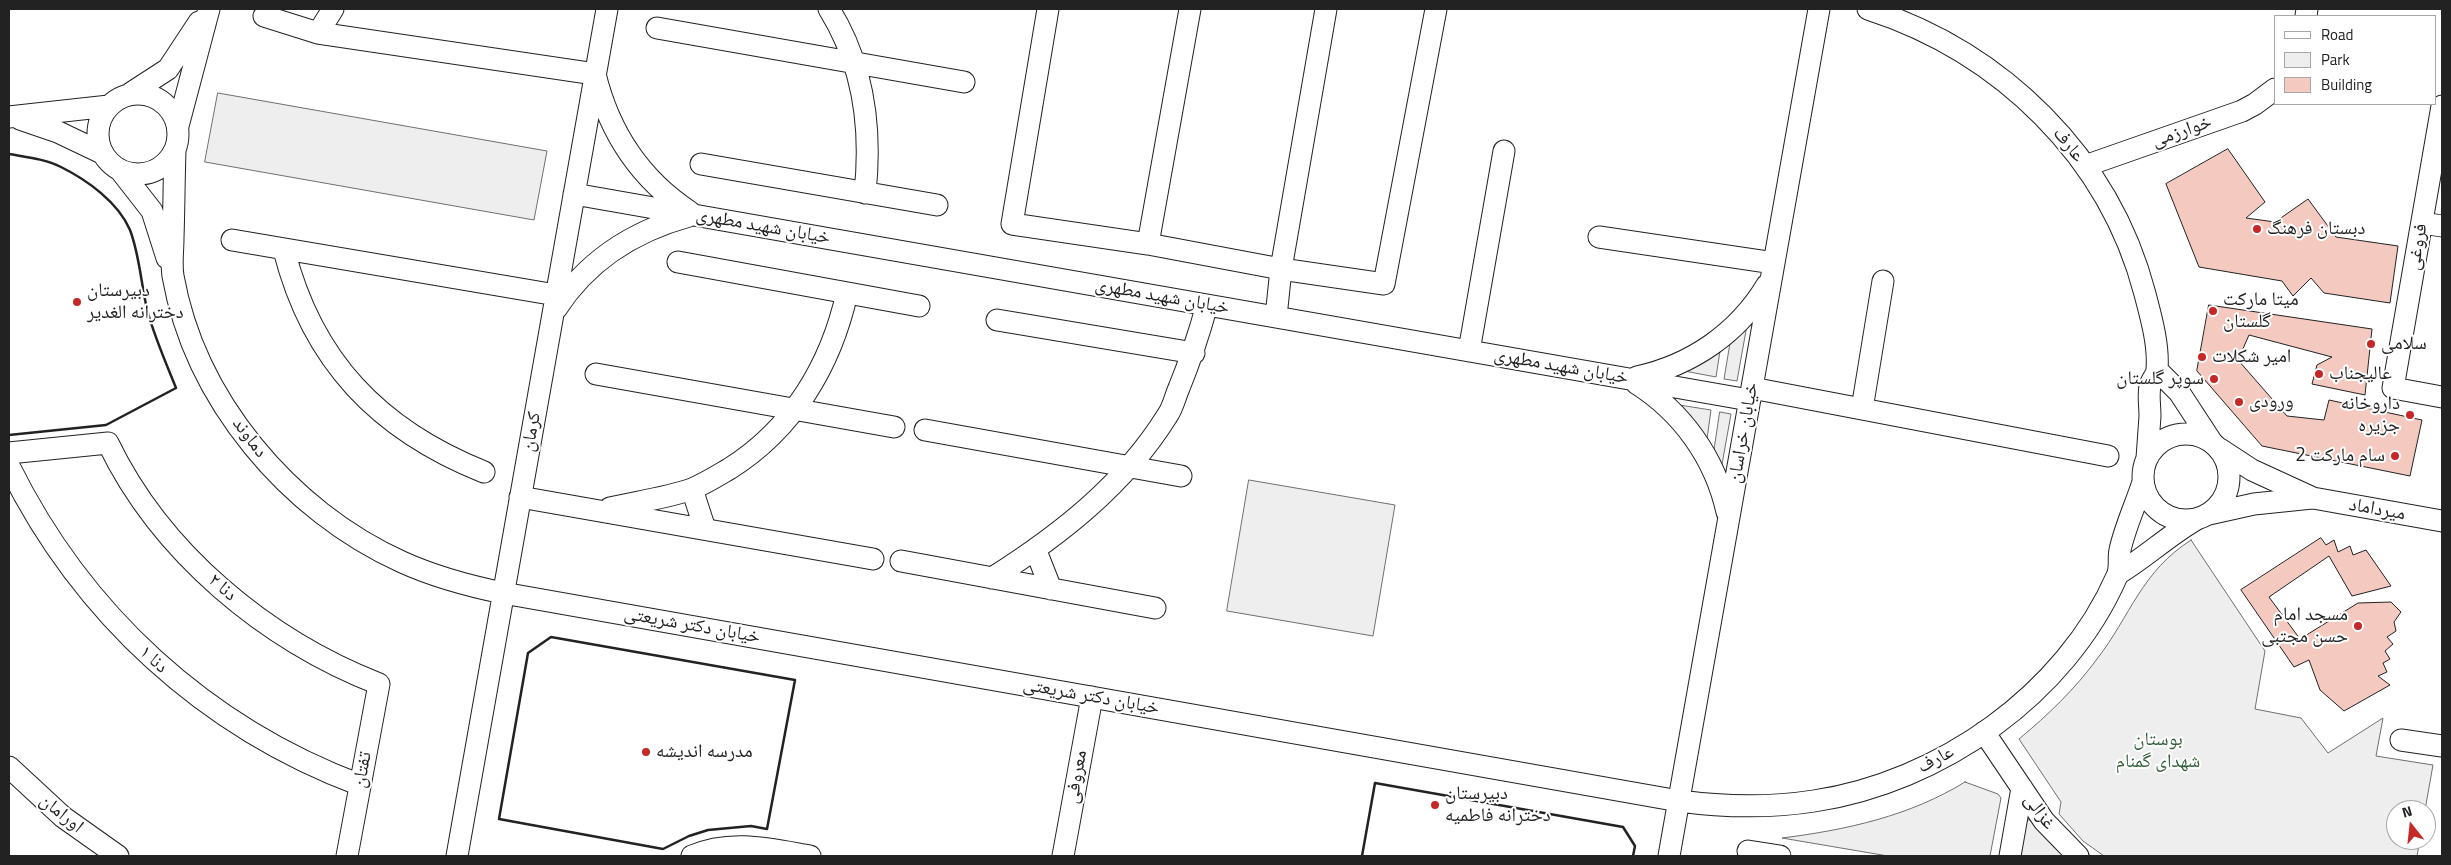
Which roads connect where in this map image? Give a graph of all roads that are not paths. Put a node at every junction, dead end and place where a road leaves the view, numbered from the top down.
1 (208, 9) edge
2 (333, 9) edge
3 (607, 9) edge
4 (829, 9) edge
5 (1048, 9) edge
6 (1190, 9) edge
7 (1326, 9) edge
8 (1436, 9) edge
9 (1819, 9) edge
10 (1868, 9) edge
11 (264, 16) dead end
12 (657, 28) dead end
13 (318, 33) junction
14 (855, 63) junction
15 (595, 74) junction
16 (964, 82) dead end
17 (2274, 90) edge
18 (131, 94) junction
19 (109, 106) junction
20 (2442, 112) edge
21 (11, 117) edge
22 (178, 126) junction
23 (175, 151) junction
24 (1504, 151) dead end
25 (102, 153) junction
26 (701, 164) dead end
27 (2085, 166) junction
28 (120, 170) junction
29 (865, 192) junction
30 (574, 194) junction
31 (937, 205) dead end
32 (694, 215) junction
33 (2432, 224) edge
34 (1599, 238) dead end
35 (232, 240) dead end
36 (1148, 244) junction
37 (284, 250) junction
38 (678, 262) dead end
39 (1281, 268) junction
40 (1772, 272) junction
41 (172, 275) junction
42 (1883, 281) dead end
43 (847, 293) junction
44 (554, 304) junction
45 (1207, 305) junction
46 (919, 306) dead end
47 (1276, 317) junction
48 (997, 320) dead end
49 (1470, 351) junction
50 (1194, 353) junction
51 (2157, 370) junction
52 (596, 374) dead end
53 (1629, 379) junction
54 (1750, 394) junction
55 (2442, 397) edge
56 (795, 409) junction
57 (1862, 410) junction
58 (894, 426) dead end
59 (925, 430) dead end
60 (2216, 445) junction
61 (9, 453) edge
62 (2108, 456) dead end
63 (2147, 458) junction
64 (9, 466) edge
65 (1130, 467) junction
66 (484, 472) dead end
67 (1181, 476) dead end
68 (2143, 482) junction
69 (692, 489) junction
70 (520, 497) junction
71 (2312, 498) junction
72 (600, 510) junction
73 (2203, 516) junction
74 (1728, 520) junction
75 (2442, 521) edge
76 (705, 529) junction
77 (1036, 551) junction
78 (873, 559) dead end
79 (901, 560) dead end
80 (2118, 574) junction
81 (992, 578) junction
82 (1051, 589) junction
83 (503, 593) junction
84 (1155, 608) dead end
85 (379, 684) joint
86 (1092, 697) junction
87 (1984, 732) junction
88 (2401, 740) dead end
89 (2442, 746) edge
90 (9, 767) edge
91 (360, 785) junction
92 (2022, 788) junction
93 (1678, 801) junction
94 (1748, 850) dead end
95 (118, 856) edge
96 (347, 856) edge
97 (457, 856) edge
98 (692, 856) edge
99 (810, 856) edge
100 (1063, 856) edge
101 (1669, 856) edge
102 (1780, 856) edge
103 (2010, 856) edge
104 (2078, 856) edge

1 - 18 street
1 - 22 street
2 - 13 street
3 - 15 street, کرمان
4 - 14 street
5 - 36 street
6 - 36 street
7 - 39 street
8 - 39 street
9 - 40 street, خیابان خراسان
10 - 27 street, عارف
11 - 13 street
12 - 14 street
13 - 15 street
14 - 16 street
14 - 29 street
15 - 30 street, کرمان
15 - 32 street
17 - 27 street, خوارزمی
18 - 19 street
18 - 22 street
19 - 21 street
19 - 25 street
20 - 33 street, فروغی
21 - 25 street
22 - 23 street
23 - 28 street
23 - 41 street, دماوند
24 - 49 street
25 - 28 street
26 - 29 street
27 - 51 street, عارف
28 - 41 street
29 - 31 street
30 - 32 street, خیابان شهید مطهری
30 - 44 street, کرمان
32 - 44 street
32 - 45 street, خیابان شهید مطهری
33 - 55 street, فروغی
34 - 40 street
35 - 37 street
36 - 39 street
37 - 44 street
37 - 66 street
38 - 43 street
39 - 47 street
40 - 53 street
40 - 54 street, خیابان خراسان
41 - 83 street, دماوند
42 - 57 street
43 - 46 street
43 - 56 street
44 - 70 street, کرمان
45 - 47 street, خیابان شهید مطهری
45 - 50 street
47 - 49 street, خیابان شهید مطهری
48 - 50 street
49 - 53 street, خیابان شهید مطهری
50 - 65 street
51 - 60 street
51 - 63 street, عارف
52 - 56 street
53 - 54 street, خیابان شهید مطهری
53 - 74 street
54 - 57 street, خیابان شهید مطهری
54 - 74 street, خیابان خراسان
56 - 58 street
56 - 69 street
57 - 62 street, خیابان شهید مطهری
59 - 65 street
60 - 63 street
60 - 71 street, میرداماد
60 - 73 street
61 - 85 street, دنا ۲
63 - 68 street
64 - 91 street, دنا ۱
65 - 67 street
65 - 77 street
68 - 73 street
68 - 80 street, عارف
69 - 72 street
69 - 76 street
70 - 72 street
70 - 83 street, کرمان
71 - 73 street, میرداماد
71 - 75 street, میرداماد
72 - 76 street
73 - 80 street
74 - 93 street, خیابان خراسان
76 - 78 street
77 - 81 street
77 - 82 street
79 - 81 street
80 - 87 street, عارف
81 - 82 street
82 - 84 street
83 - 86 street, خیابان دکتر شریعتی
83 - 97 street, کرمان
85 - 91 street, تفتان
86 - 93 street, خیابان دکتر شریعتی
86 - 100 street, معروفی
87 - 92 street, غزالی
87 - 93 street, عارف
88 - 89 street
90 - 95 street, اورامان
91 - 96 street, تفتان
92 - 103 street, غزالی
92 - 104 street, غزالی
93 - 101 street, خیابان خراسان
94 - 102 street
98 - 99 street

